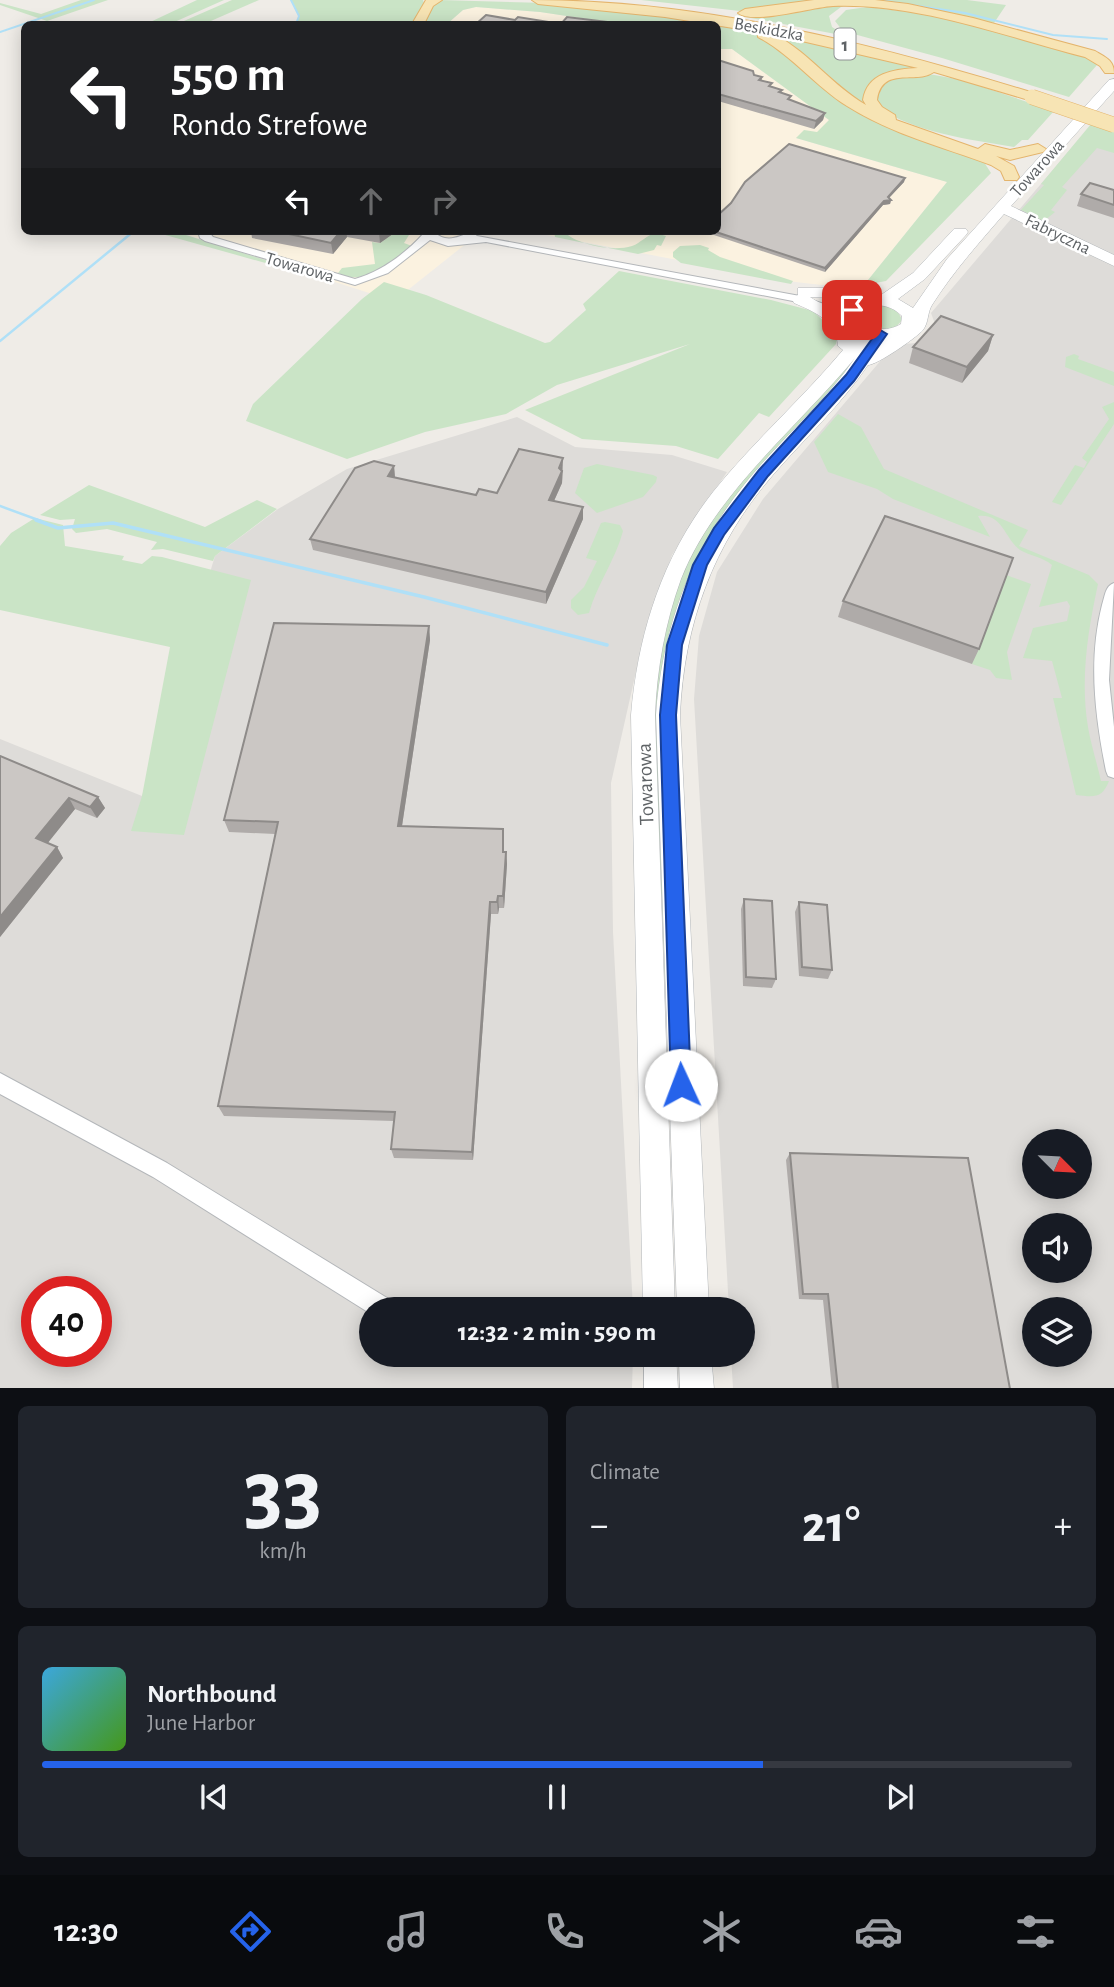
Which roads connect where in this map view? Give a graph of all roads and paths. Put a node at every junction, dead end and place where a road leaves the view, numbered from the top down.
1 (538, 0) edge
2 (600, 0) edge
3 (430, 1) edge
4 (875, 5) junction
5 (667, 7) junction
6 (701, 17) junction
7 (420, 21) edge
8 (717, 21) edge
9 (721, 22) edge
10 (887, 48) junction
11 (1114, 53) edge
12 (1090, 54) junction
13 (1113, 72) edge
14 (986, 83) junction
15 (1034, 95) junction
16 (1114, 118) edge
17 (1114, 125) edge
18 (1038, 149) junction
19 (1011, 177) junction
20 (1001, 207) junction
21 (204, 235) edge
22 (426, 235) edge
23 (432, 235) edge
24 (469, 235) edge
25 (502, 235) edge
26 (446, 242) junction
27 (957, 258) junction
28 (399, 260) junction
29 (1114, 261) edge
30 (919, 276) junction
31 (802, 295) junction
32 (885, 300) junction
33 (855, 309) junction
34 (907, 311) junction
35 (863, 329) junction
36 (881, 334) junction
37 (844, 372) junction
38 (1114, 588) edge
39 (1114, 771) edge
40 (665, 1018) junction
41 (0, 1083) edge
42 (365, 1297) edge
43 (659, 1297) edge
44 (691, 1297) edge
45 (660, 1367) edge
46 (696, 1367) edge
47 (661, 1388) edge
48 (697, 1388) edge

1 - 6 main road, Beskidzka / 1
2 - 5 main road, Beskidzka / 1
3 - 7 main road
4 - 5 main road
4 - 10 main road
4 - 12 main road
5 - 10 main road, Beskidzka / 1
6 - 8 main road
6 - 14 main road, Beskidzka / 1
9 - 19 main road
10 - 15 main road, Beskidzka / 1
11 - 12 main road
12 - 13 main road
13 - 18 street
13 - 20 street, Towarowa
14 - 15 main road, Beskidzka / 1
14 - 18 main road
15 - 16 main road, Beskidzka / 1
15 - 17 main road, Beskidzka / 1, bridge
18 - 19 street
19 - 30 street, Towarowa
20 - 27 street, Towarowa
20 - 29 street, Fabryczna
21 - 28 street, Towarowa
22 - 28 street, Towarowa
23 - 26 street
24 - 26 street, Towarowa
24 - 31 street
25 - 31 street
26 - 28 street, Towarowa
27 - 34 street
27 - 37 street
30 - 31 street
30 - 32 street
31 - 33 street
31 - 37 street
32 - 33 street
32 - 34 street
33 - 35 street
34 - 36 street
35 - 36 street
35 - 37 street, Towarowa
36 - 37 street, Towarowa
37 - 40 street, Towarowa
38 - 39 street
40 - 43 street, Towarowa
40 - 44 street, Towarowa
41 - 42 street
45 - 47 street
46 - 48 street

